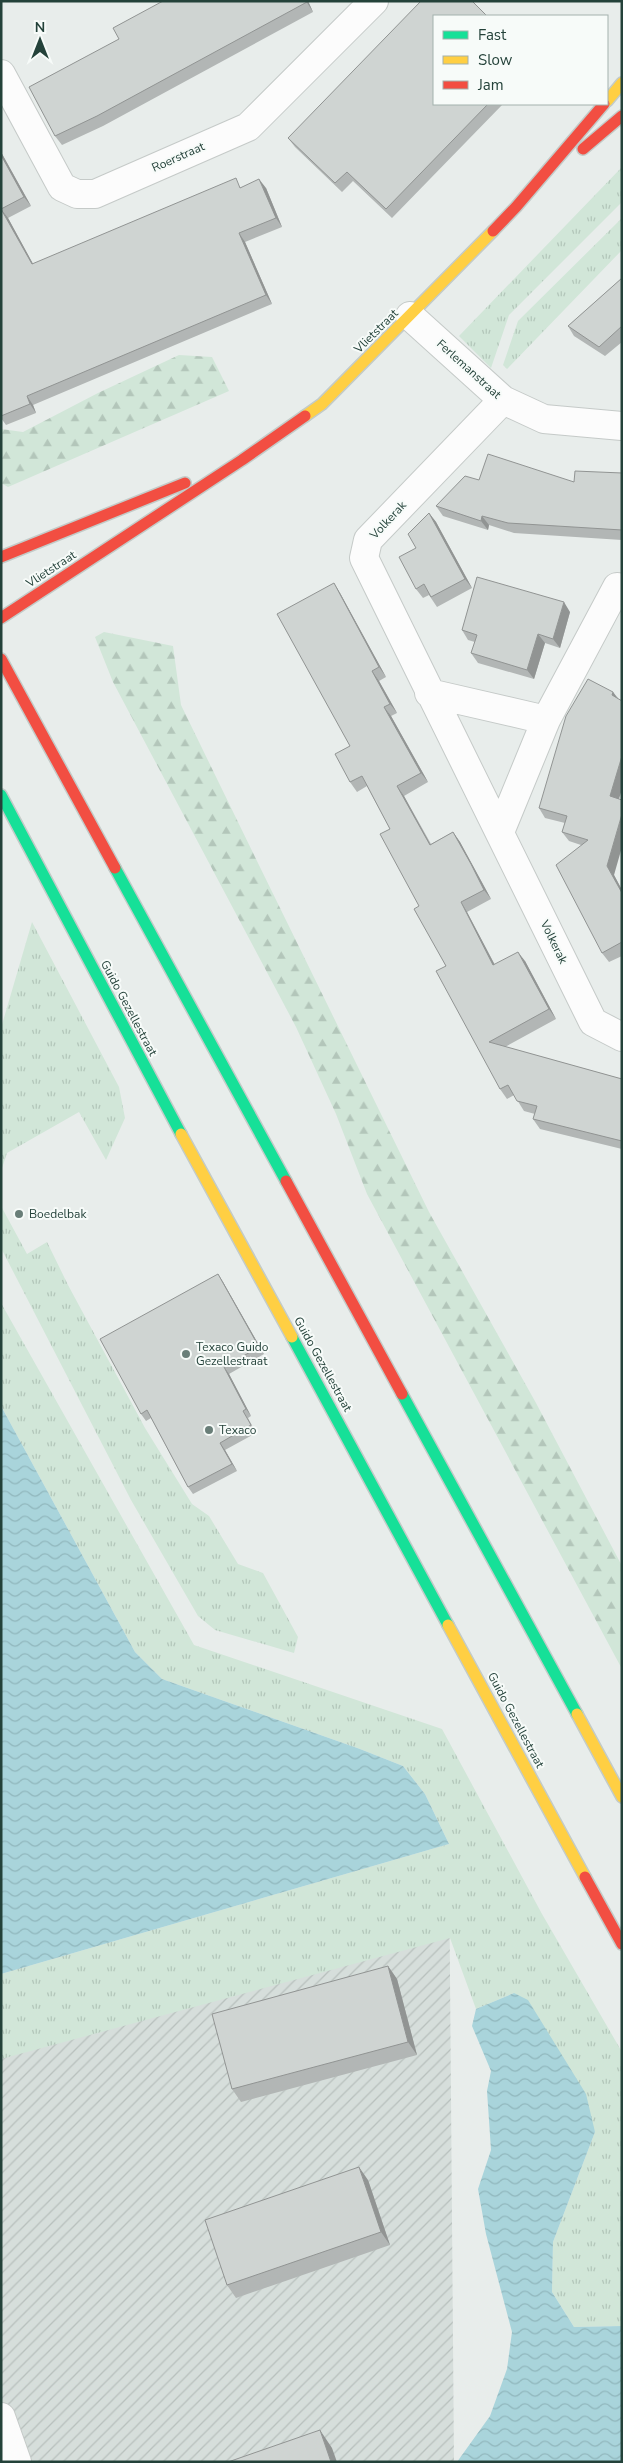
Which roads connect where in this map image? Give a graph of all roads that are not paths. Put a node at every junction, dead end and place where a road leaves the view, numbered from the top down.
1 (374, 1) edge
2 (1, 74) edge
3 (622, 84) edge
4 (608, 100) edge
5 (603, 105) edge
6 (622, 116) edge
7 (516, 207) junction
8 (410, 316) junction
9 (503, 400) junction
10 (622, 426) edge
11 (242, 460) junction
12 (1, 557) edge
13 (617, 587) dead end
14 (1, 618) edge
15 (1, 659) edge
16 (429, 693) junction
17 (546, 720) junction
18 (1, 795) edge
19 (500, 832) junction
20 (622, 1037) edge
21 (622, 1798) edge
22 (622, 1944) edge
23 (1, 2417) edge
24 (17, 2462) edge

1 - 2 street, Roerstraat
3 - 4 main road, Vlietstraat
5 - 7 main road, Vlietstraat
6 - 7 main road, Vlietstraat
7 - 8 main road, Vlietstraat
8 - 9 street, Ferlemanstraat
8 - 11 main road, Vlietstraat
9 - 10 street, Ferlemanstraat
9 - 16 street, Volkerak
11 - 12 main road, Vlietstraat
11 - 14 main road, Vlietstraat
13 - 17 street
15 - 21 main road
16 - 17 street
16 - 19 street, Volkerak
17 - 19 street
18 - 22 main road, Guido Gezellestraat
19 - 20 street, Volkerak
23 - 24 street

